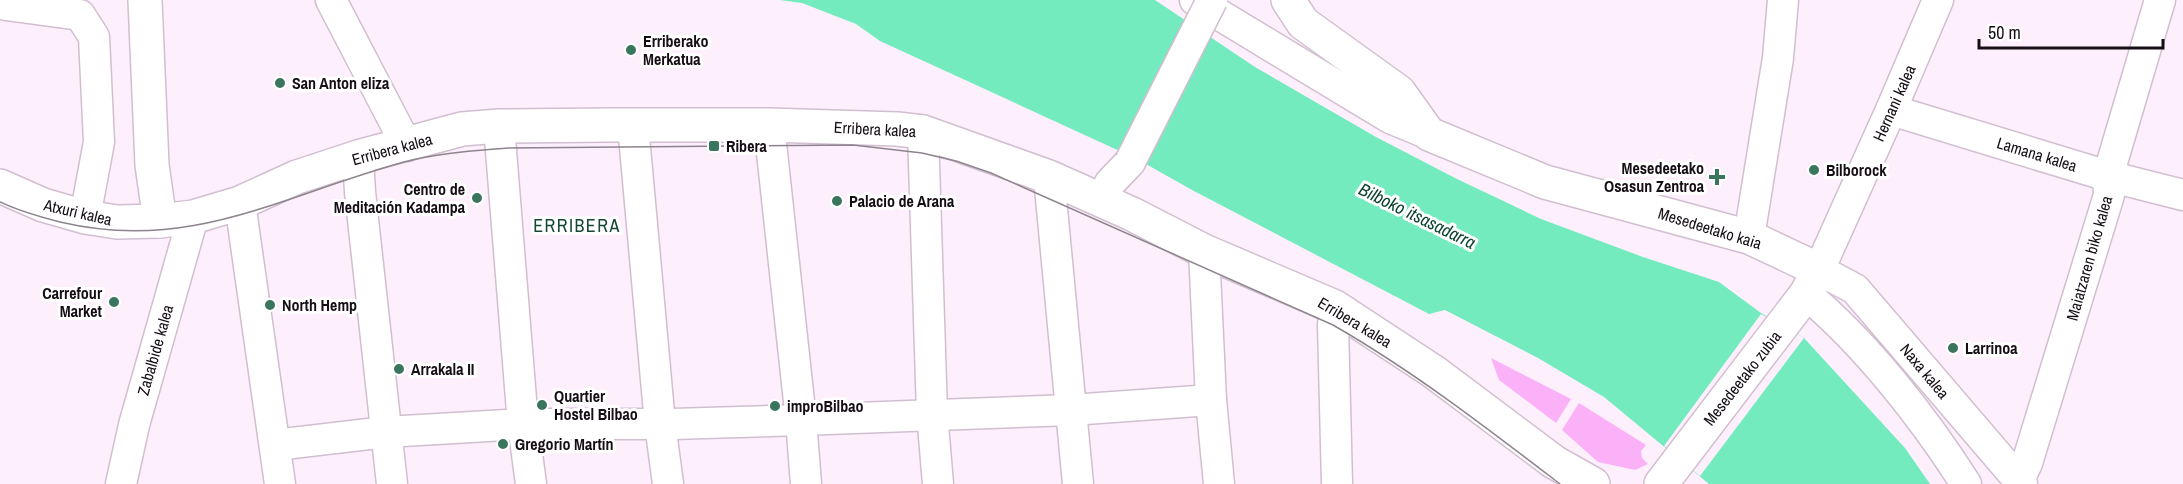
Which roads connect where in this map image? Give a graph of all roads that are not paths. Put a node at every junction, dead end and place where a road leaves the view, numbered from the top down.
1 (144, 0) edge
2 (331, 0) edge
3 (1288, 0) edge
4 (1784, 0) edge
5 (1938, 0) edge
6 (2160, 0) edge
7 (0, 2) edge
8 (1207, 4) edge
9 (1892, 110) junction
10 (633, 125) junction
11 (769, 125) junction
12 (499, 126) junction
13 (922, 132) junction
14 (1429, 134) junction
15 (407, 146) junction
16 (358, 157) junction
17 (2108, 176) junction
18 (1049, 177) junction
19 (0, 186) edge
20 (2183, 195) edge
21 (1102, 200) junction
22 (240, 203) junction
23 (85, 217) junction
24 (193, 217) junction
25 (160, 221) junction
26 (1749, 237) junction
27 (1204, 251) junction
28 (1806, 292) junction
29 (1335, 307) junction
30 (1211, 400) junction
31 (1071, 410) junction
32 (932, 413) junction
33 (801, 420) junction
34 (523, 424) junction
35 (660, 424) junction
36 (386, 432) junction
37 (275, 445) junction
38 (1559, 473) edge
39 (2020, 482) edge
40 (121, 484) edge
41 (280, 484) edge
42 (392, 484) edge
43 (531, 484) edge
44 (668, 484) edge
45 (806, 484) edge
46 (938, 484) edge
47 (1078, 484) edge
48 (1219, 484) edge
49 (1337, 484) edge
50 (1593, 484) edge
51 (1660, 484) edge
52 (1966, 484) edge

1 - 25 street
2 - 15 street
3 - 14 street
4 - 26 street
5 - 9 street, Hernani kalea
6 - 17 street, Maiatzaren biko kalea
7 - 23 street
8 - 14 street, Mesedeetako kaia
8 - 21 street, bridge
9 - 17 street, Lamana kalea
9 - 28 street, Hernani kalea
10 - 11 street, Erribera kalea
10 - 12 street, Erribera kalea
10 - 35 street
11 - 13 street, Erribera kalea
11 - 33 street
12 - 15 street, Erribera kalea
12 - 34 street
13 - 18 street, Erribera kalea
13 - 32 street
14 - 26 street, Mesedeetako kaia
15 - 16 street, Erribera kalea
16 - 22 street, Erribera kalea
16 - 36 street
17 - 20 street, Lamana kalea
17 - 39 street, Maiatzaren biko kalea
18 - 21 street, Erribera kalea
18 - 31 street
19 - 23 street, Atxuri kalea
21 - 27 street, Erribera kalea
22 - 24 street, Erribera kalea
22 - 37 street
23 - 25 street, Atxuri kalea
24 - 25 street, Erribera kalea
24 - 40 street, Zabalbide kalea
26 - 28 street, Mesedeetako kaia
27 - 29 street, Erribera kalea
27 - 30 street
28 - 39 street, Naxa kalea
28 - 51 street, Mesedeetako zubia
28 - 52 street
29 - 38 street, Erribera kalea
29 - 49 street
30 - 31 street
30 - 48 street
31 - 32 street
31 - 47 street
32 - 33 street
32 - 46 street
33 - 35 street
33 - 45 street
34 - 35 street
34 - 36 street
34 - 43 street
35 - 44 street
36 - 37 street
36 - 42 street
37 - 41 street
38 - 50 street, Erribera kalea

